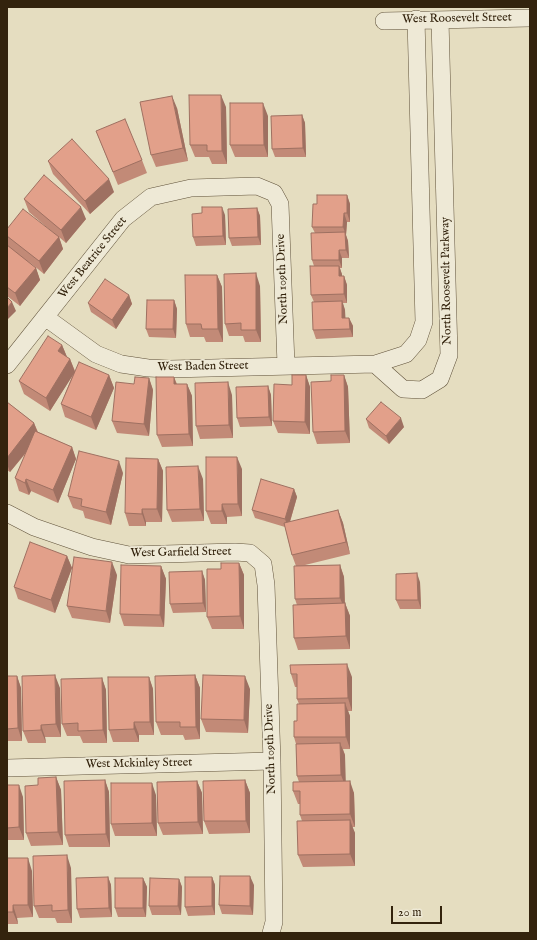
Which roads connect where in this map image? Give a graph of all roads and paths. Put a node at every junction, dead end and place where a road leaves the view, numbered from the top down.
1 (530, 18) edge
2 (416, 19) junction
3 (384, 20) dead end
4 (440, 20) junction
5 (274, 193) joint
6 (423, 264) junction
7 (447, 264) junction
8 (45, 318) junction
9 (375, 364) junction
10 (7, 365) edge
11 (286, 365) junction
12 (7, 513) edge
13 (263, 564) joint
14 (272, 761) junction
15 (7, 768) edge
16 (271, 933) edge

1 - 4 street, West Roosevelt Street
2 - 3 street, West Roosevelt Street
2 - 4 street, West Roosevelt Street
2 - 6 street, North Roosevelt Parkway
4 - 7 street, North Roosevelt Parkway
5 - 8 street, West Beatrice Street
5 - 11 street, North 109th Drive
6 - 7 street
6 - 9 street, North Roosevelt Parkway
7 - 9 street, North Roosevelt Parkway
8 - 10 street, West Beatrice Street
8 - 11 street, West Baden Street
9 - 11 street, West Baden Street
12 - 13 street, West Garfield Street
13 - 14 street, North 109th Drive
14 - 15 street, West Mckinley Street
14 - 16 street, North 109th Drive

